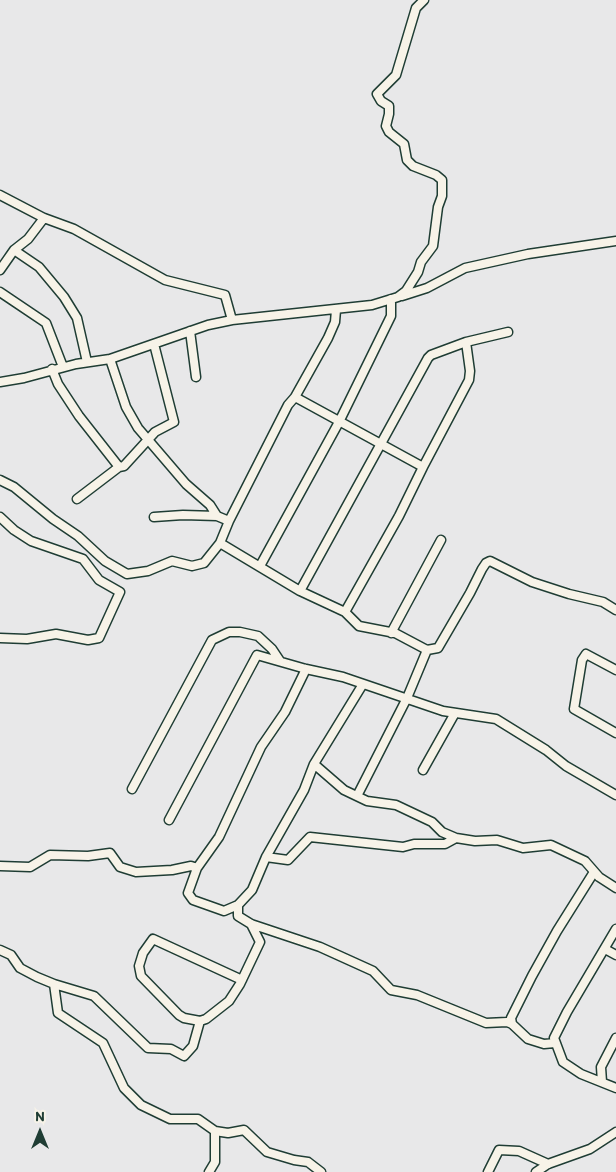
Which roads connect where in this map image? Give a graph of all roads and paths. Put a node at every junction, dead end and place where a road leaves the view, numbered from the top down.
1 (424, 0) edge
2 (0, 195) edge
3 (44, 218) junction
4 (616, 241) edge
5 (14, 250) junction
6 (0, 270) edge
7 (0, 292) edge
8 (394, 298) junction
9 (336, 310) junction
10 (232, 320) junction
11 (190, 331) junction
12 (508, 332) dead end
13 (466, 342) junction
14 (154, 344) junction
15 (110, 359) junction
16 (87, 362) junction
17 (64, 367) junction
18 (52, 369) junction
19 (196, 377) dead end
20 (0, 382) edge
21 (295, 397) junction
22 (339, 422) junction
23 (148, 439) junction
24 (381, 445) junction
25 (119, 467) junction
26 (423, 467) junction
27 (0, 480) edge
28 (77, 499) dead end
29 (216, 516) junction
30 (0, 518) edge
31 (154, 518) dead end
32 (228, 521) junction
33 (440, 540) dead end
34 (220, 543) junction
35 (260, 566) junction
36 (300, 592) junction
37 (616, 610) edge
38 (345, 612) junction
39 (391, 633) junction
40 (0, 638) edge
41 (427, 650) junction
42 (280, 661) junction
43 (306, 669) junction
44 (616, 670) edge
45 (363, 684) junction
46 (407, 698) junction
47 (454, 713) junction
48 (616, 733) edge
49 (314, 764) junction
50 (424, 770) dead end
51 (132, 789) dead end
52 (616, 795) edge
53 (357, 796) junction
54 (168, 820) dead end
55 (456, 838) junction
56 (266, 857) junction
57 (0, 866) edge
58 (197, 868) junction
59 (594, 872) junction
60 (616, 888) edge
61 (238, 905) junction
62 (251, 924) junction
63 (616, 929) edge
64 (605, 949) junction
65 (0, 950) edge
66 (616, 955) edge
67 (242, 980) junction
68 (54, 984) junction
69 (200, 1021) junction
70 (512, 1024) junction
71 (616, 1038) edge
72 (555, 1044) junction
73 (602, 1082) junction
74 (616, 1088) edge
75 (215, 1131) junction
76 (616, 1132) edge
77 (548, 1164) junction
78 (209, 1172) edge
79 (321, 1172) edge
80 (488, 1172) edge
81 (536, 1172) edge

1 - 8 street
2 - 3 street
3 - 5 street
3 - 10 street
4 - 8 street
5 - 6 street
5 - 16 street
7 - 17 street
8 - 9 street
8 - 22 street
9 - 10 street
9 - 21 street
10 - 11 street
11 - 14 street
11 - 19 street
12 - 13 street
13 - 24 street
13 - 26 street
14 - 15 street
14 - 23 street
15 - 16 street
15 - 23 street
16 - 17 street
17 - 18 street
18 - 20 street
18 - 25 street
21 - 22 street
21 - 32 street
22 - 24 street
22 - 35 street
23 - 25 street
23 - 29 street
24 - 26 street
24 - 36 street
25 - 28 street
26 - 38 street
27 - 34 street
29 - 31 street
29 - 32 street
30 - 40 street
32 - 34 street
33 - 39 street
34 - 35 street
35 - 36 street
36 - 38 street
37 - 41 street
38 - 39 street
39 - 41 street
41 - 46 street
42 - 43 street
42 - 51 street
42 - 54 street
43 - 45 street
43 - 58 street
44 - 48 street
45 - 46 street
45 - 49 street
46 - 47 street
46 - 53 street
47 - 50 street
47 - 52 street
49 - 53 street
49 - 56 street
53 - 55 street
55 - 56 street
55 - 59 street
56 - 61 street
57 - 58 street
58 - 61 street
59 - 60 street
59 - 70 street
61 - 62 street
62 - 67 street
62 - 70 street
63 - 64 street
64 - 66 street
64 - 72 street
65 - 68 street
67 - 69 street
67 - 69 street
68 - 69 street
68 - 75 street
70 - 72 street
71 - 73 street
72 - 73 street
73 - 74 street
75 - 78 street
75 - 79 street
76 - 77 street
77 - 80 street
77 - 81 street

